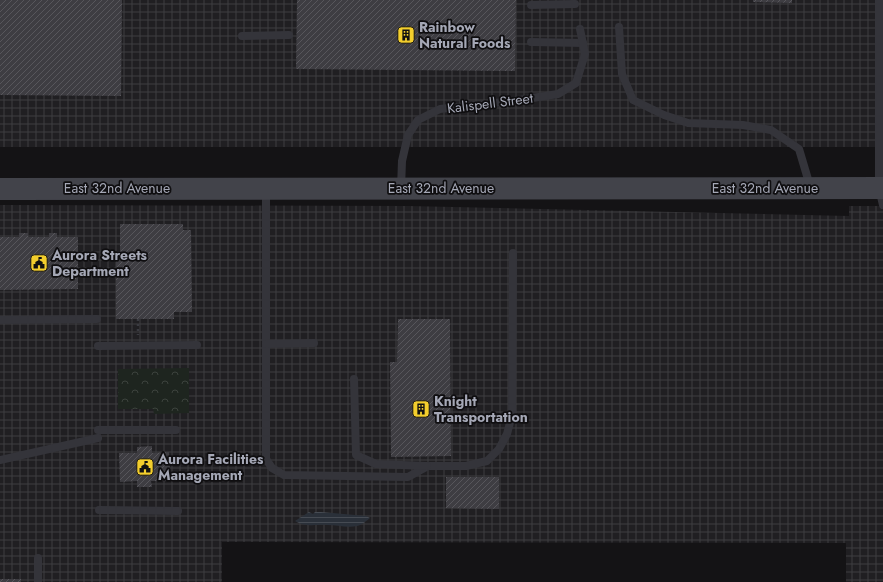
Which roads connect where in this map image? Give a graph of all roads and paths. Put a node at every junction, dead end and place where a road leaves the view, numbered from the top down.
1 (879, 0) edge
2 (575, 4) dead end
3 (531, 5) dead end
4 (619, 27) dead end
5 (580, 29) dead end
6 (289, 35) dead end
7 (242, 36) dead end
8 (531, 42) dead end
9 (583, 43) junction
10 (0, 188) edge
11 (266, 188) junction
12 (401, 188) junction
13 (811, 188) junction
14 (882, 194) edge
15 (513, 253) dead end
16 (97, 319) dead end
17 (138, 319) dead end
18 (0, 320) edge
19 (314, 343) dead end
20 (266, 344) junction
21 (197, 345) dead end
22 (98, 346) dead end
23 (139, 346) junction
24 (354, 379) dead end
25 (176, 430) dead end
26 (0, 460) edge
27 (428, 466) junction
28 (99, 510) dead end
29 (178, 511) dead end
30 (38, 558) dead end
31 (38, 582) edge

1 - 14 lane
2 - 3 lane
4 - 13 lane
5 - 9 lane, Kalispell Street
6 - 7 lane
8 - 9 lane
9 - 12 lane, Kalispell Street
10 - 11 street, East 32nd Avenue
11 - 12 street, East 32nd Avenue
11 - 20 lane
12 - 13 street, East 32nd Avenue
13 - 14 street, East 32nd Avenue
15 - 27 lane
16 - 18 lane
17 - 23 path
19 - 20 lane
20 - 27 lane
21 - 23 lane
22 - 23 lane
24 - 27 lane
25 - 26 lane
28 - 29 lane
30 - 31 lane

